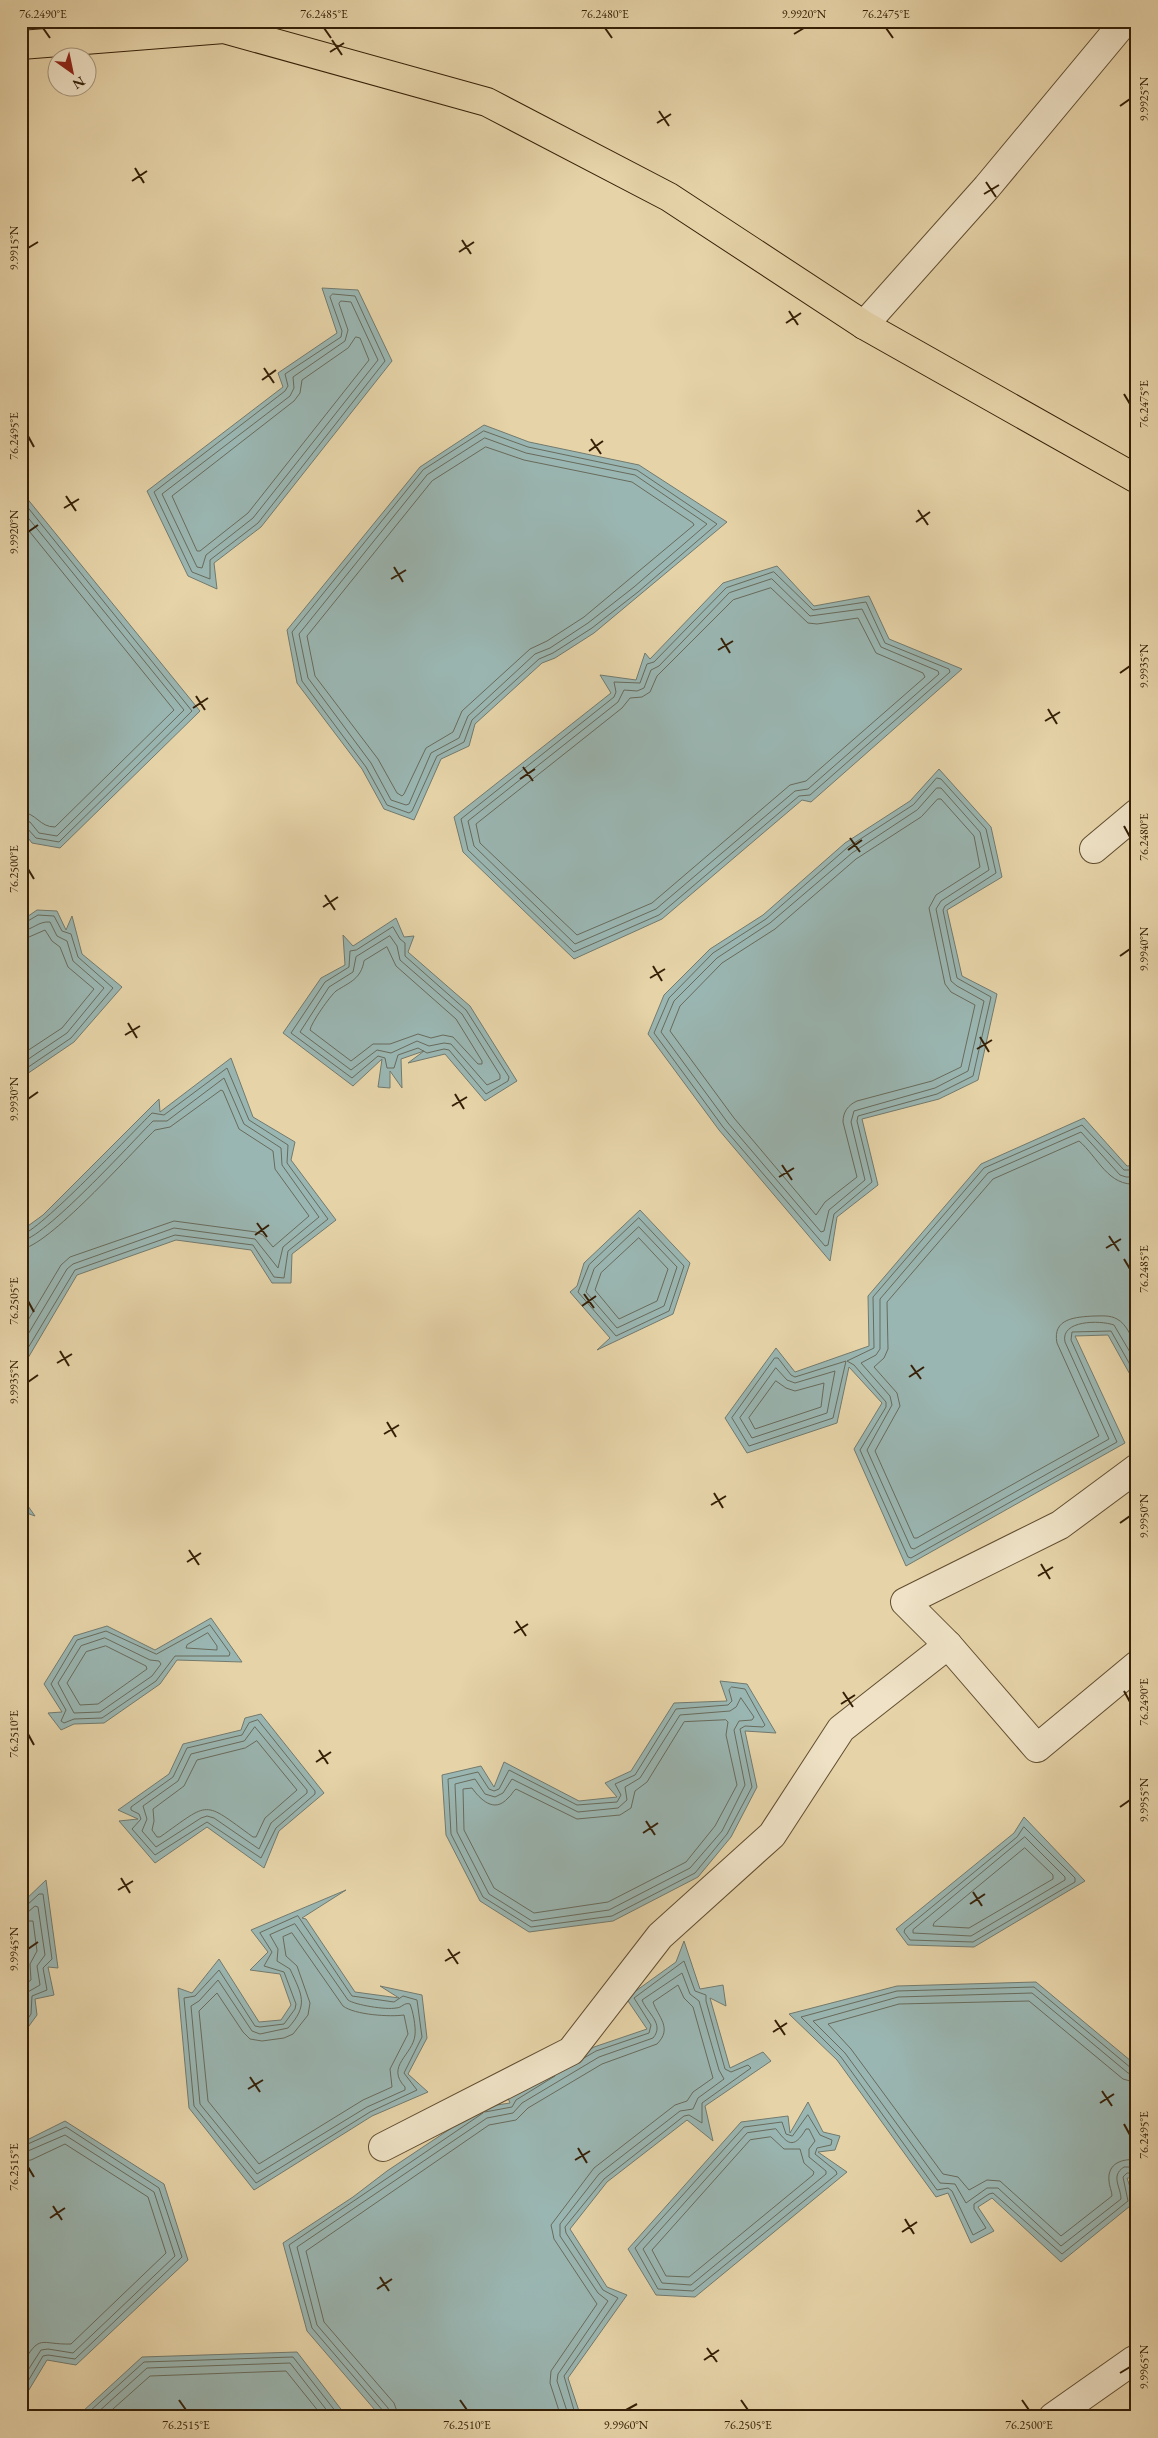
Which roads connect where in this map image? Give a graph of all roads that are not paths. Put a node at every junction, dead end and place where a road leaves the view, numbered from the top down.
1 (1124, 21) edge
2 (21, 45) edge
3 (864, 325) junction
4 (1137, 479) edge
5 (1137, 813) edge
6 (1094, 849) dead end
7 (1137, 1468) edge
8 (948, 1645) junction
9 (1137, 1665) edge
10 (383, 2147) dead end
11 (1137, 2362) edge
12 (1053, 2417) edge

1 - 3 street
2 - 3 main road
3 - 4 main road
5 - 6 street
7 - 8 street
8 - 9 street
8 - 10 street
11 - 12 street

